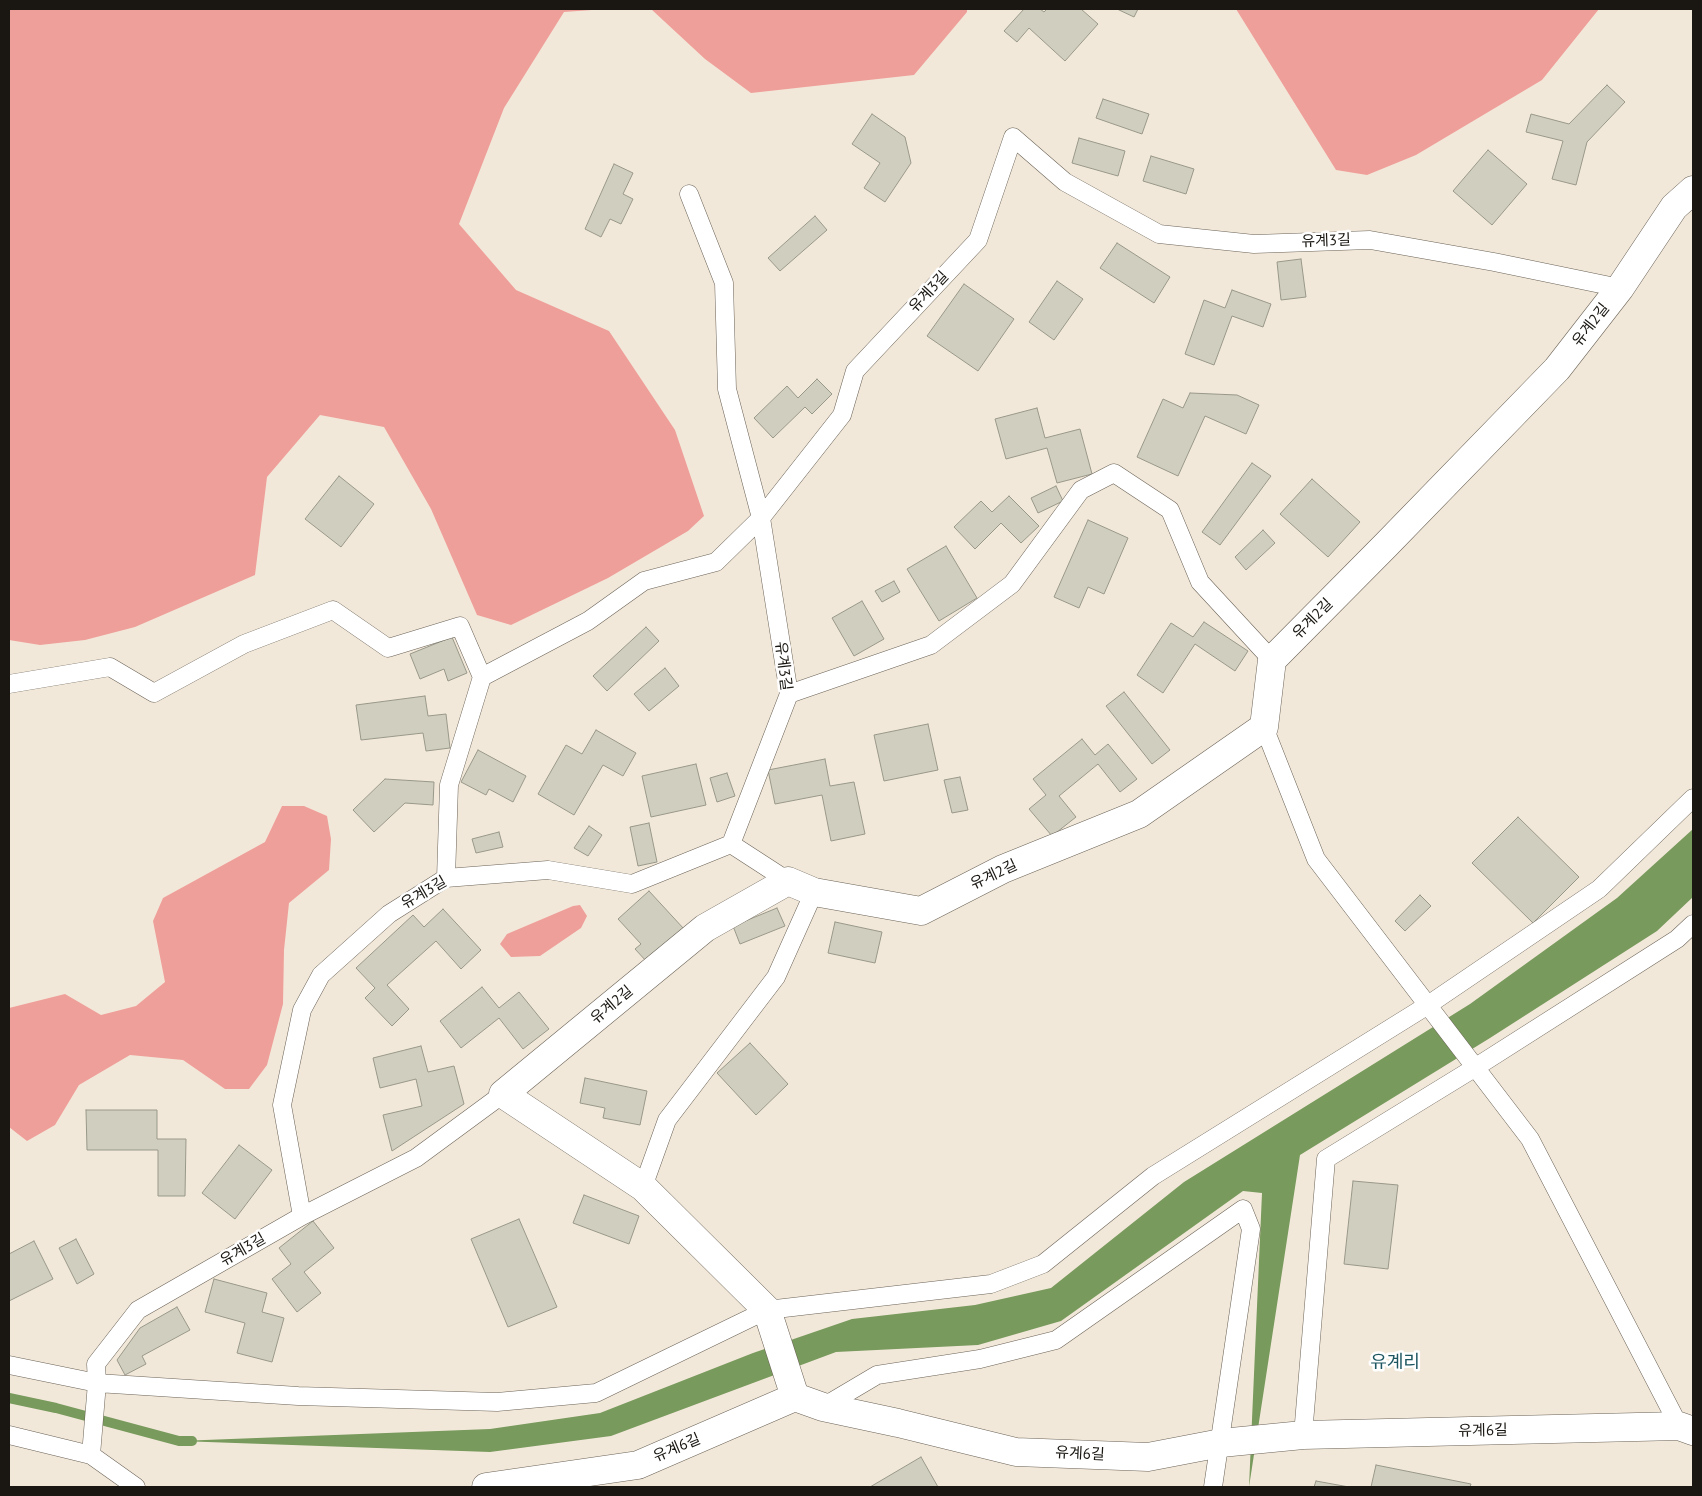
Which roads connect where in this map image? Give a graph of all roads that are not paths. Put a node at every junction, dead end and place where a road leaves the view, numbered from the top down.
1 (1693, 190) edge
2 (689, 194) dead end
3 (1620, 288) junction
4 (761, 518) junction
5 (1272, 660) junction
6 (482, 676) junction
7 (9, 684) edge
8 (788, 694) junction
9 (1264, 727) junction
10 (1693, 798) edge
11 (731, 844) junction
12 (446, 878) junction
13 (788, 881) junction
14 (814, 892) junction
15 (1693, 924) edge
16 (1428, 1005) junction
17 (1476, 1068) junction
18 (502, 1094) junction
19 (643, 1187) junction
20 (302, 1216) junction
21 (767, 1310) junction
22 (9, 1365) edge
23 (97, 1383) junction
24 (795, 1397) junction
25 (823, 1407) junction
26 (1686, 1428) edge
27 (9, 1435) edge
28 (1303, 1435) junction
29 (1220, 1443) junction
30 (91, 1455) junction
31 (136, 1487) edge
32 (486, 1487) edge
33 (1213, 1487) edge

1 - 3 street, 유계2길
2 - 4 lane
3 - 4 lane, 유계3길
3 - 5 street, 유계2길
4 - 6 lane
4 - 8 lane, 유계3길
5 - 8 lane
5 - 9 street
6 - 7 lane
6 - 12 lane
8 - 11 lane, 유계3길
9 - 14 street, 유계2길
9 - 16 lane
10 - 16 lane
11 - 12 lane, 유계3길
11 - 13 lane
12 - 20 lane, 유계3길
13 - 14 street, 유계2길
13 - 18 street, 유계2길
14 - 19 lane
15 - 17 lane
16 - 17 lane
16 - 21 lane
17 - 26 lane
17 - 28 lane
18 - 19 street
18 - 20 lane
19 - 21 street
20 - 23 lane, 유계3길
21 - 23 lane
21 - 24 street
22 - 23 lane
23 - 30 lane, 유계3길
24 - 25 street, 유계6길
24 - 32 street, 유계6길
25 - 29 street, 유계6길
25 - 29 lane
26 - 28 street, 유계6길
27 - 30 lane
28 - 29 street, 유계6길
29 - 33 lane
30 - 31 lane

